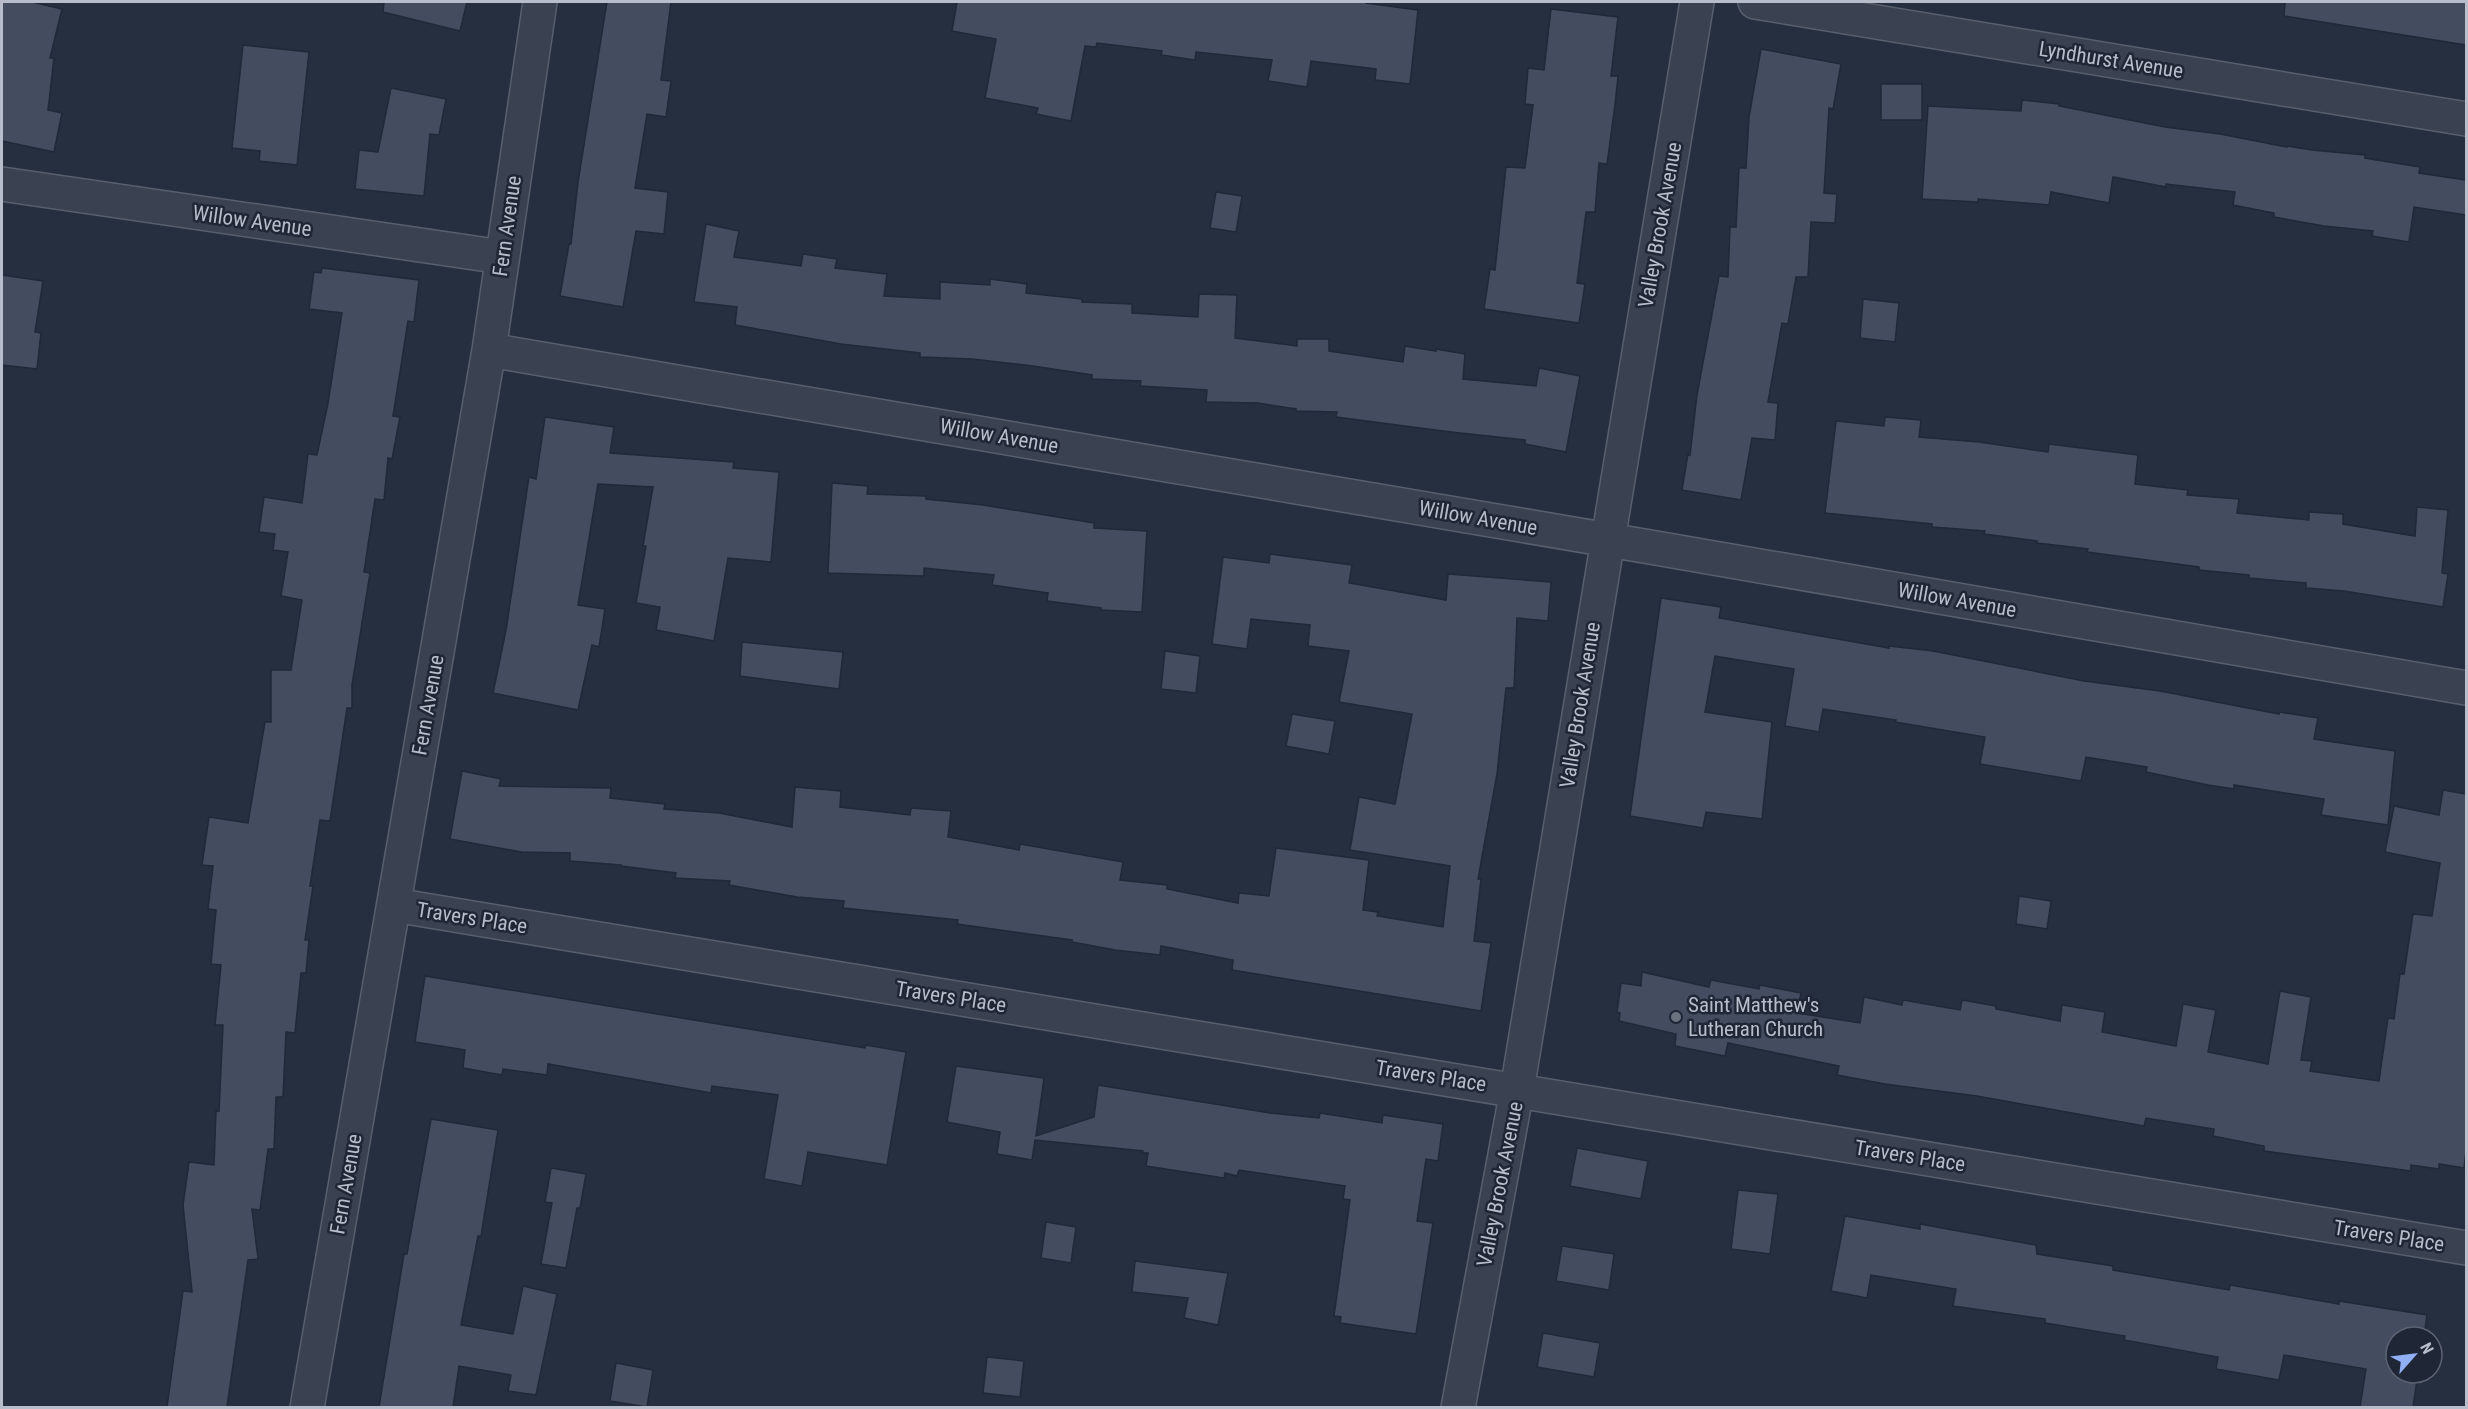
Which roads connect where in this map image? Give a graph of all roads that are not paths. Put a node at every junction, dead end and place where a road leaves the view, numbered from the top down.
1 (540, 2) edge
2 (1697, 2) edge
3 (1755, 2) edge
4 (2466, 119) edge
5 (2, 184) edge
6 (502, 257) junction
7 (489, 350) junction
8 (1607, 539) junction
9 (2466, 688) edge
10 (394, 905) junction
11 (1517, 1090) junction
12 (2466, 1248) edge
13 (307, 1407) edge
14 (1458, 1407) edge

1 - 6 street, Fern Avenue
2 - 8 street, Valley Brook Avenue
3 - 4 street, Lyndhurst Avenue
5 - 6 street, Willow Avenue
6 - 7 street, Fern Avenue
7 - 8 street, Willow Avenue
7 - 10 street, Fern Avenue
8 - 9 street, Willow Avenue
8 - 11 street, Valley Brook Avenue
10 - 11 street, Travers Place
10 - 13 street, Fern Avenue
11 - 12 street, Travers Place
11 - 14 street, Valley Brook Avenue

